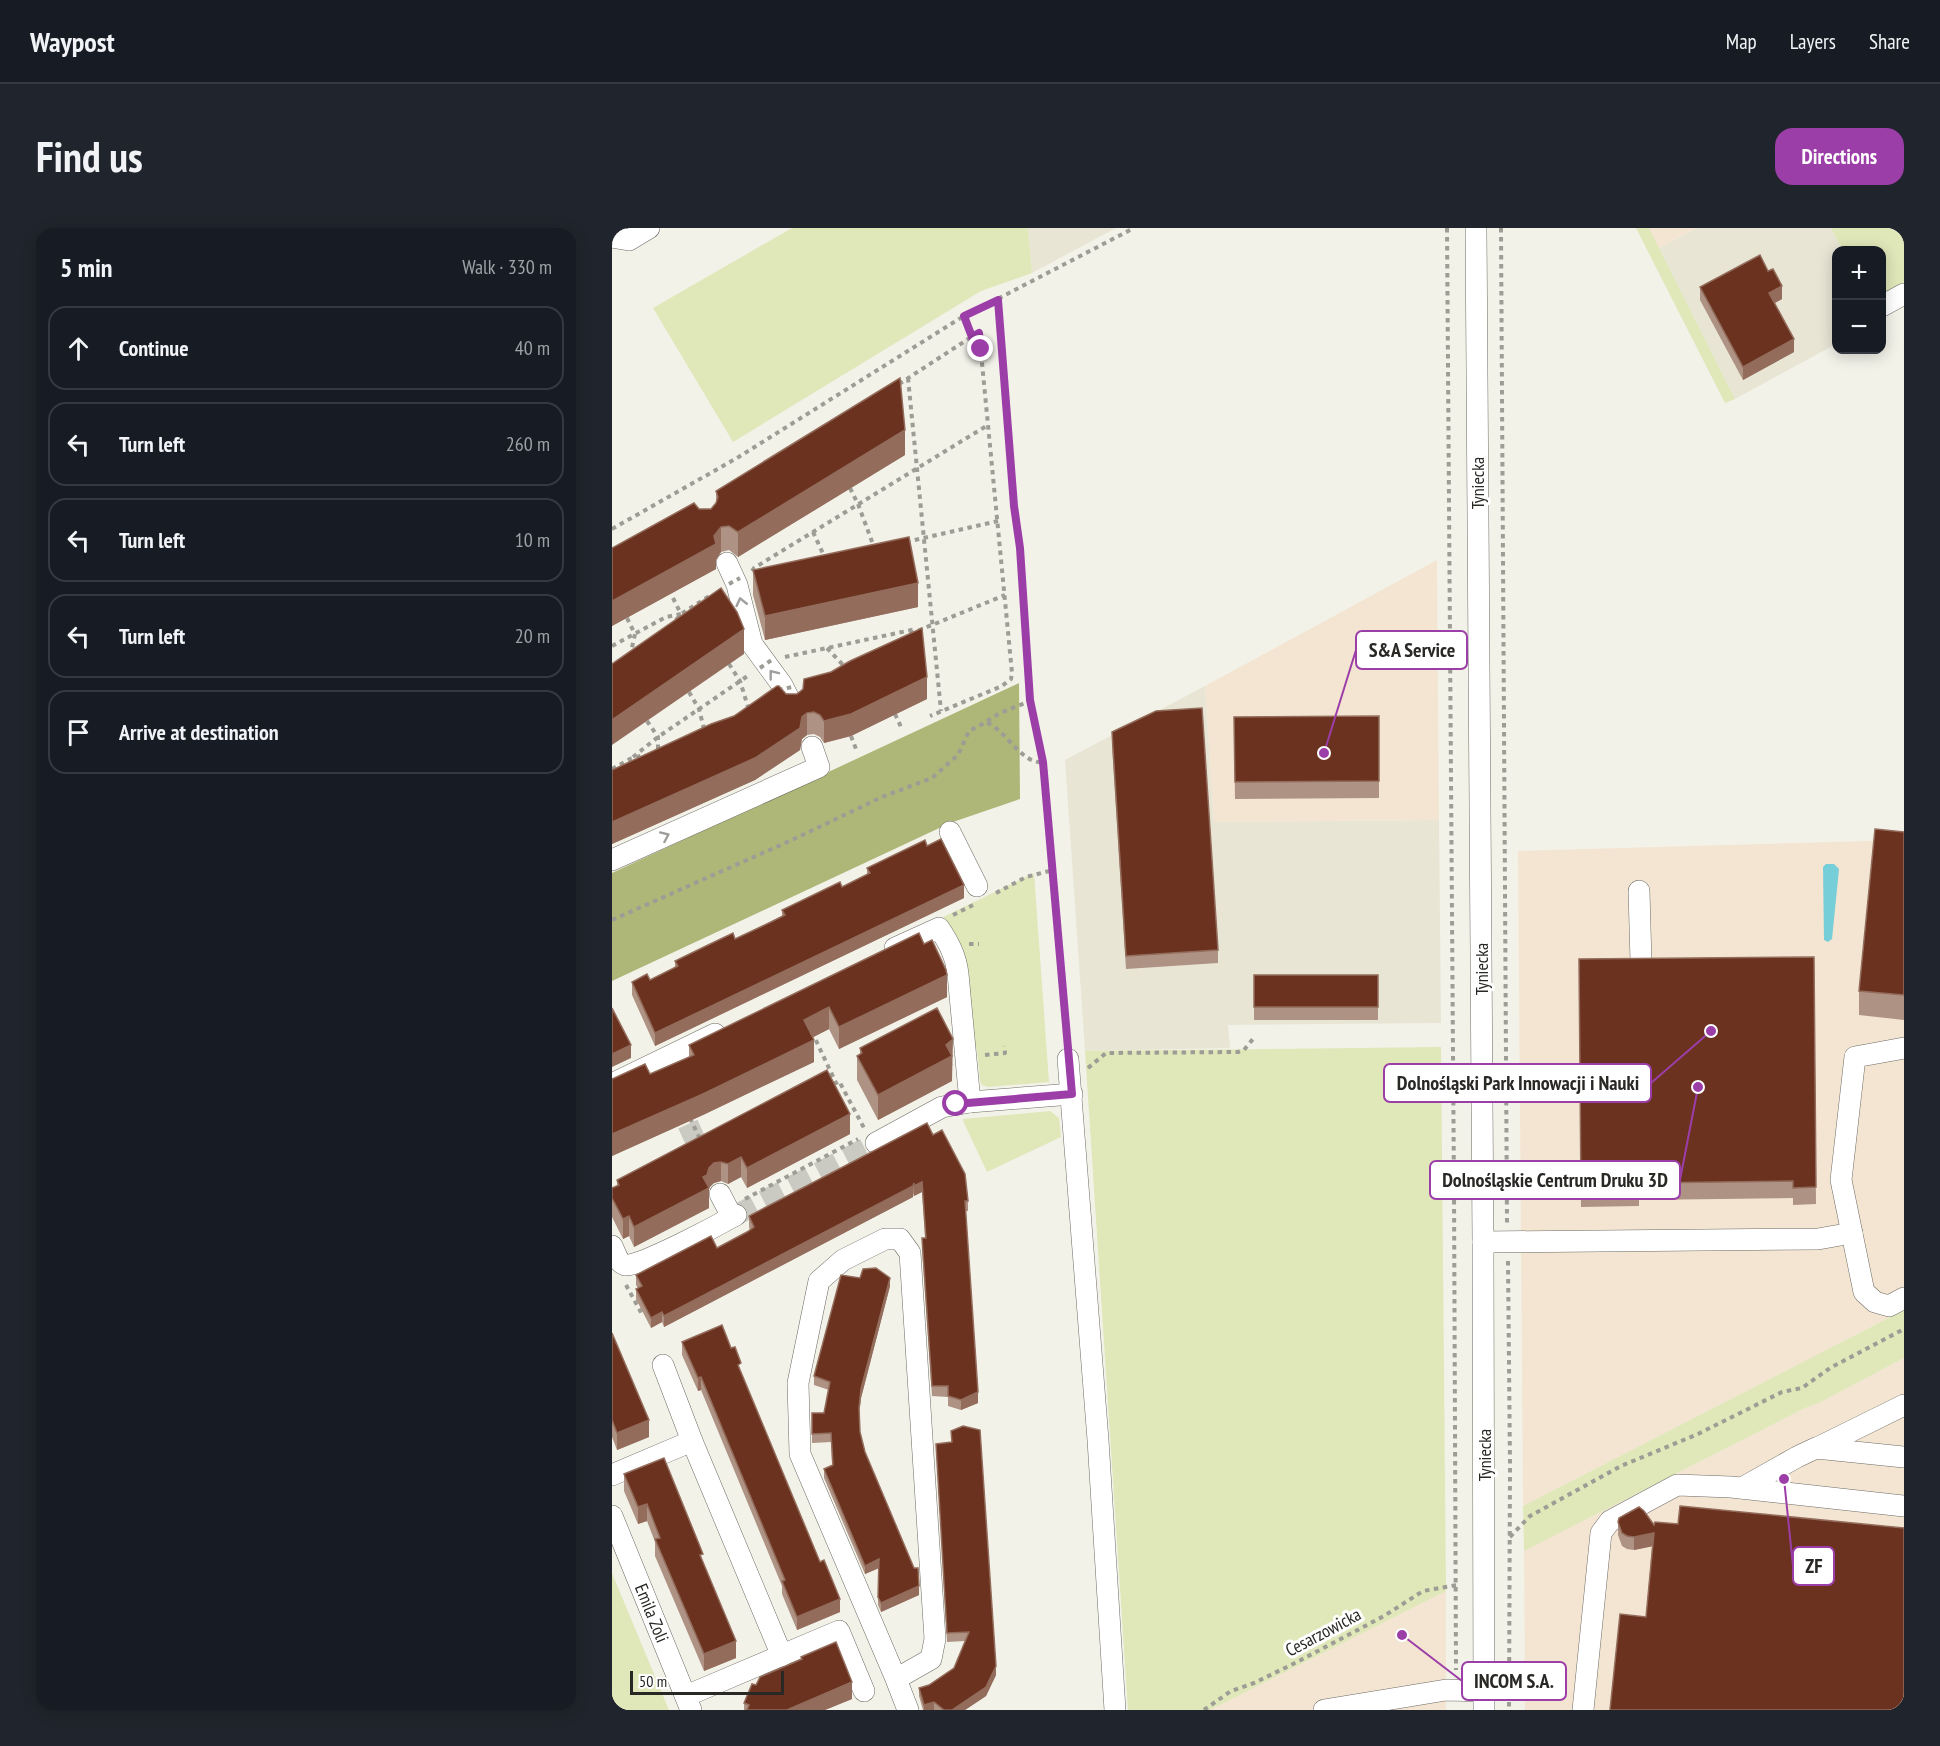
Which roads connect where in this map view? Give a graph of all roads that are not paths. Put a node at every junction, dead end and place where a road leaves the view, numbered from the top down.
1 (650, 228) edge
2 (1476, 228) edge
3 (612, 237) edge
4 (1904, 294) edge
5 (1886, 303) edge
6 (734, 570) road end
7 (792, 696) edge
8 (812, 747) dead end
9 (950, 832) dead end
10 (612, 860) edge
11 (977, 886) dead end
12 (1639, 891) dead end
13 (881, 954) edge
14 (1641, 962) edge
15 (736, 1024) edge
16 (1904, 1048) edge
17 (1068, 1059) road end
18 (612, 1084) edge
19 (1072, 1088) junction
20 (970, 1102) junction
21 (876, 1143) tunnel mouth
22 (720, 1194) dead end
23 (1852, 1233) junction
24 (1483, 1242) junction
25 (612, 1246) edge
26 (1904, 1298) edge
27 (663, 1365) dead end
28 (1904, 1405) edge
29 (692, 1441) junction
30 (1816, 1448) junction
31 (1904, 1457) edge
32 (1784, 1465) junction
33 (612, 1474) edge
34 (1742, 1488) junction
35 (1794, 1494) junction
36 (1904, 1506) edge
37 (612, 1516) edge
38 (617, 1542) edge
39 (782, 1656) junction
40 (896, 1679) junction
41 (864, 1691) dead end
42 (1484, 1700) edge
43 (689, 1703) edge
44 (1393, 1704) edge
45 (908, 1710) edge
46 (1115, 1710) edge
47 (1324, 1710) edge
48 (1583, 1710) edge

1 - 3 street
2 - 24 street, Tyniecka
4 - 5 street
7 -> 6 street
10 -> 8 street
9 - 11 street
12 - 14 street
13 - 20 street
15 - 18 street
16 - 23 street
17 - 19 street
19 - 20 street
19 - 46 street
20 - 21 street
22 - 25 street
23 - 24 street
23 - 26 street
24 - 42 street, Tyniecka
27 - 29 street
28 - 30 street
29 - 33 street
29 - 39 street
30 - 31 street
30 - 32 street
32 - 34 street
32 - 35 street
34 - 35 street
34 - 48 street
35 - 36 street
37 - 38 street, Emila Zoli
38 - 43 street, Emila Zoli
39 - 41 street
39 - 43 street
40 - 40 street
40 - 45 street
42 - 44 street
44 - 47 street

